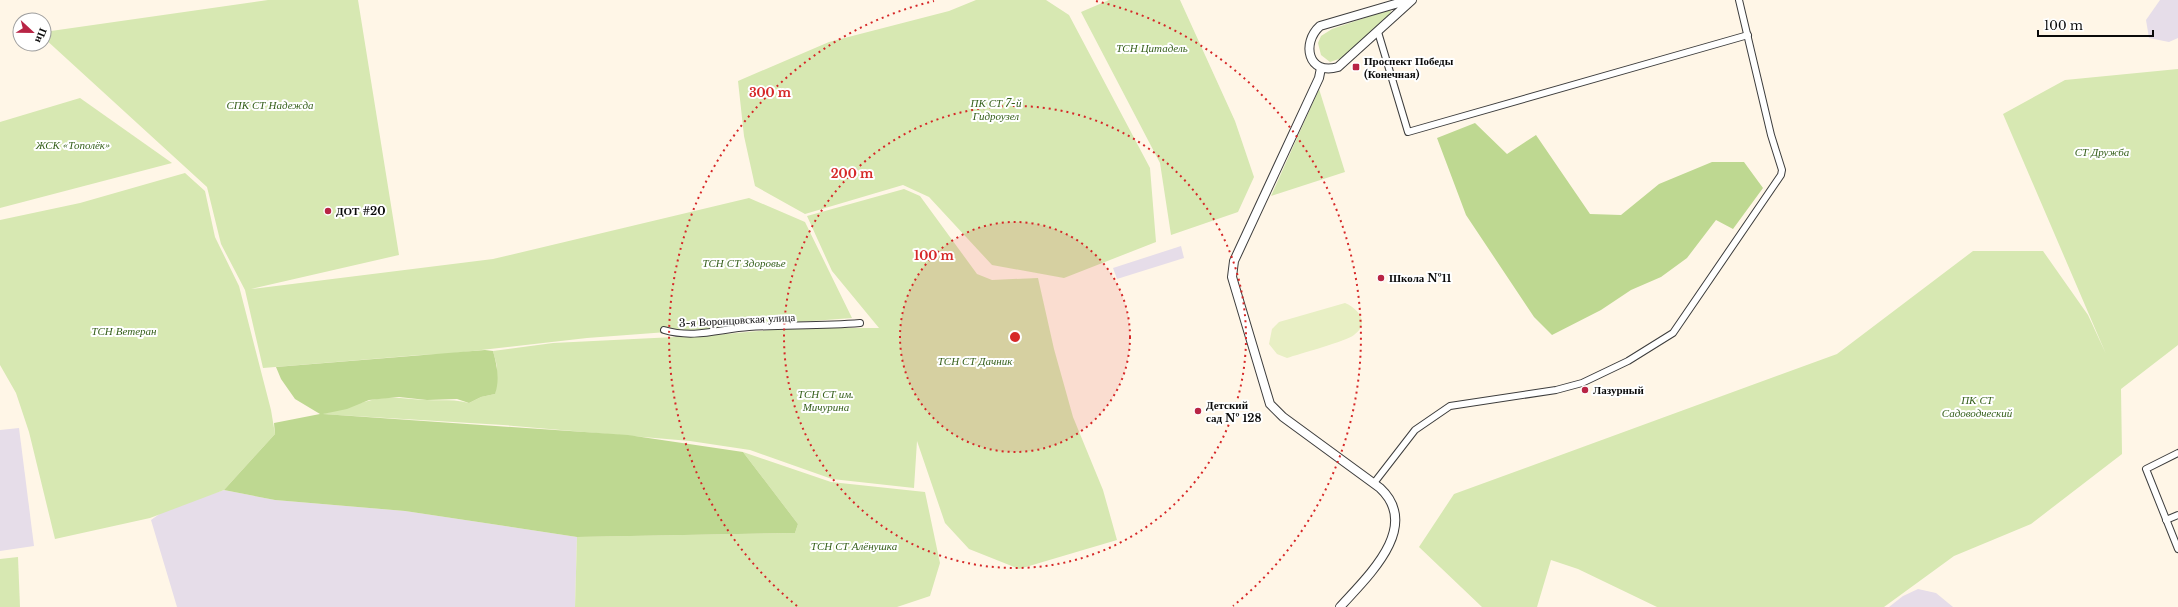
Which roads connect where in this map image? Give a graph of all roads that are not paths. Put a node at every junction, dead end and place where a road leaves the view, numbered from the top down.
1 (1409, 0) edge
2 (1412, 0) edge
3 (1739, 0) edge
4 (1378, 32) junction
5 (1748, 35) junction
6 (1321, 68) junction
7 (860, 323) dead end
8 (664, 330) dead end
9 (2178, 453) edge
10 (1374, 483) junction
11 (2178, 515) edge
12 (2166, 520) junction
13 (2178, 549) edge
14 (1340, 607) edge

1 - 6 street
2 - 4 street
3 - 5 street
4 - 5 street
4 - 6 street
5 - 10 street
6 - 10 street
7 - 8 street, 3-я Воронцовская улица
9 - 12 street
10 - 14 street
11 - 12 street
12 - 13 street

